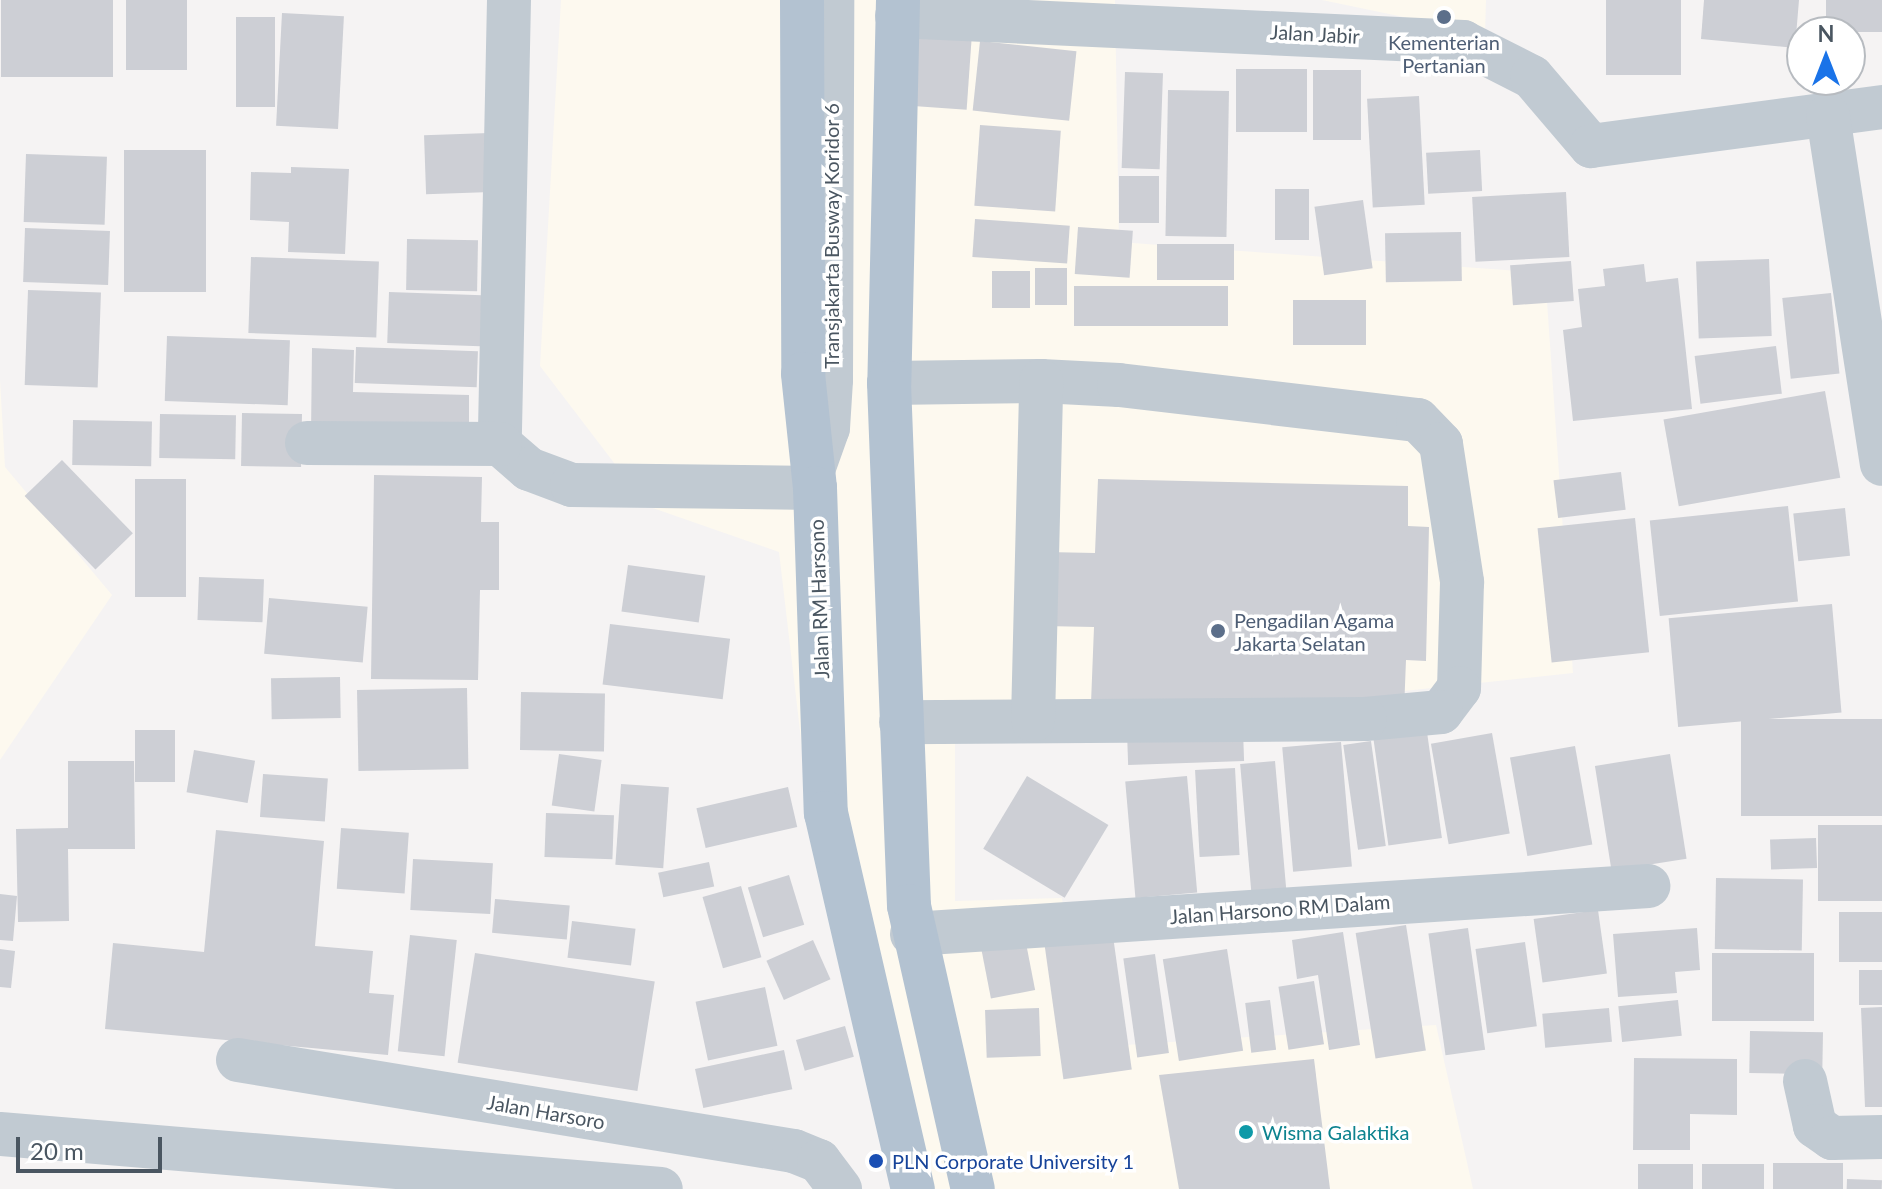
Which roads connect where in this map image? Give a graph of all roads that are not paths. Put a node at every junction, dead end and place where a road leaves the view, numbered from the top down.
1 (509, 0) edge
2 (802, 0) edge
3 (832, 0) edge
4 (897, 8) edge
5 (1882, 107) edge
6 (1828, 116) junction
7 (1041, 381) junction
8 (889, 383) junction
9 (307, 443) dead end
10 (500, 444) junction
11 (1882, 464) edge
12 (814, 479) junction
13 (1033, 720) junction
14 (901, 722) junction
15 (1648, 886) dead end
16 (912, 934) junction
17 (238, 1060) dead end
18 (1805, 1081) dead end
19 (0, 1134) edge
20 (1882, 1137) edge
21 (661, 1189) edge
22 (840, 1189) edge
23 (913, 1189) edge
24 (973, 1189) edge

1 - 10 street
2 - 12 main road, Jalan RM Harsono
3 - 12 street, Transjakarta Busway Koridor 6
4 - 6 street, Jalan Jabir
4 - 8 main road
5 - 6 street, Jalan Jabir
6 - 11 street
7 - 8 street
7 - 13 street
7 - 13 street
8 - 14 main road
9 - 10 street
10 - 12 street
12 - 23 main road, Jalan RM Harsono
13 - 14 street
14 - 16 main road
15 - 16 street, Jalan Harsono RM Dalam
16 - 24 main road
17 - 22 street, Jalan Harsoro
18 - 20 street
19 - 21 street

